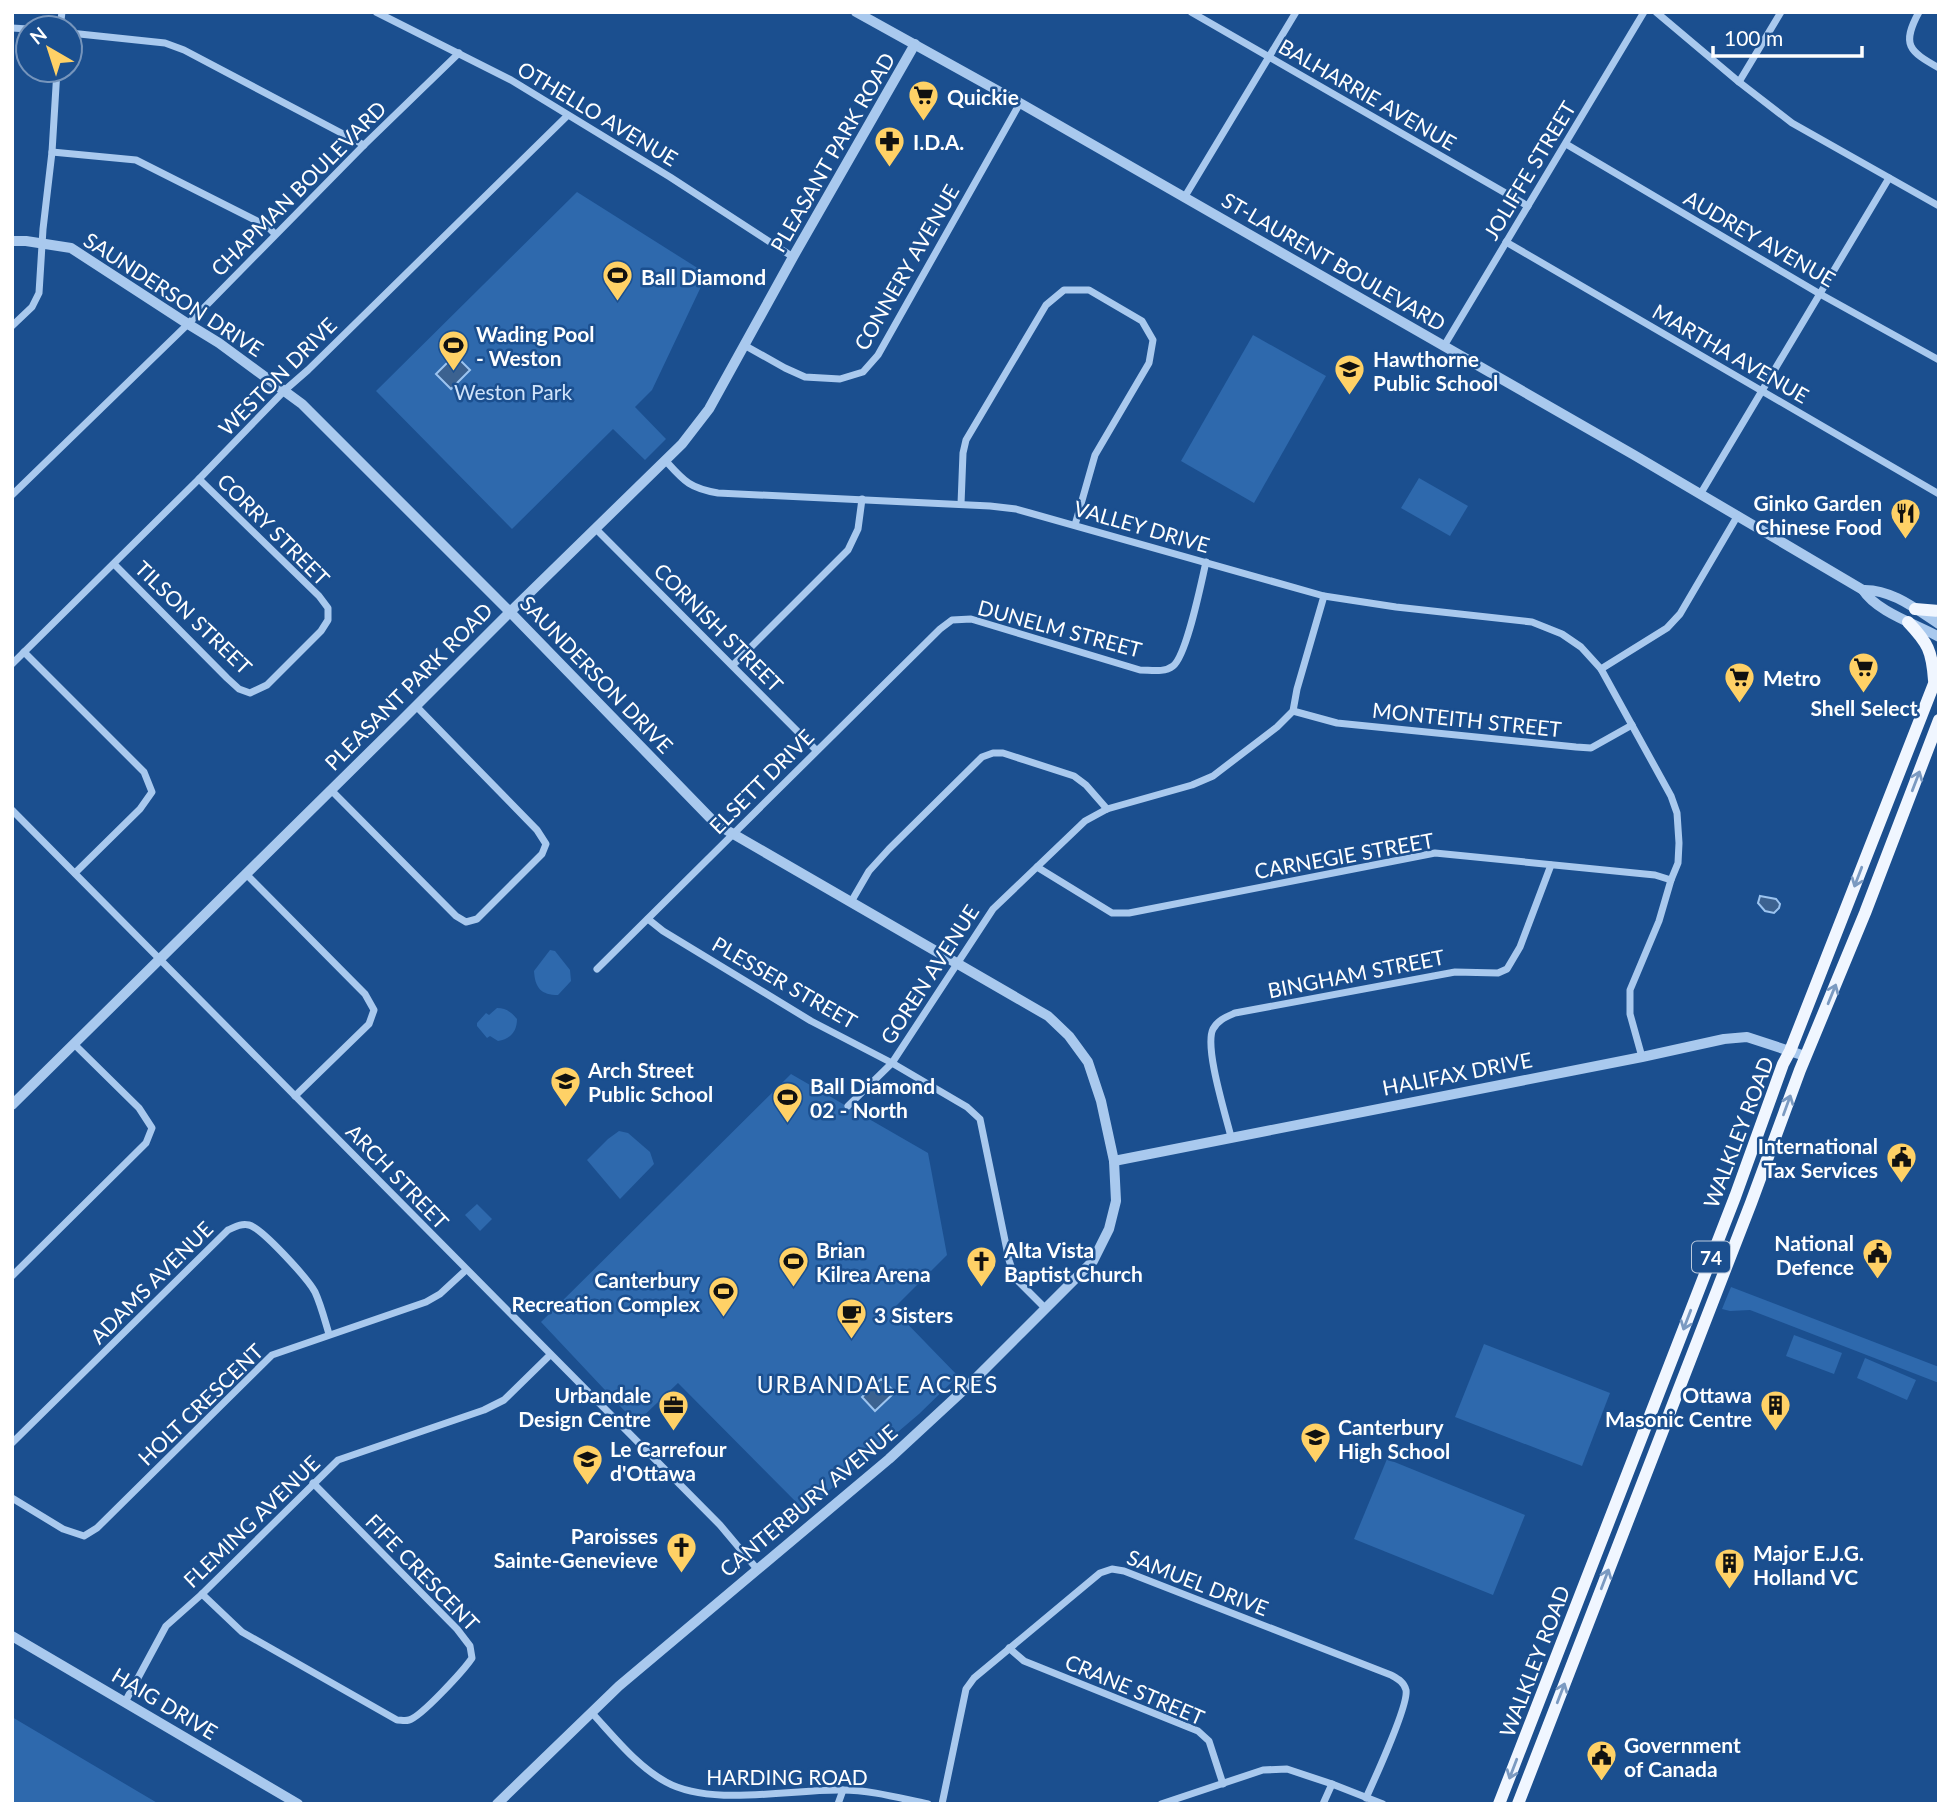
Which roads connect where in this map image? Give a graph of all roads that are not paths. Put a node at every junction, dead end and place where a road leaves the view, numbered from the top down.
1 (376, 12) edge
2 (856, 12) edge
3 (1191, 12) edge
4 (1296, 12) edge
5 (1643, 12) edge
6 (1656, 12) edge
7 (1780, 12) edge
8 (1919, 12) edge
9 (84, 34) edge
10 (915, 44) junction
11 (459, 53) junction
12 (1268, 57) junction
13 (1939, 68) edge
14 (1739, 82) junction
15 (56, 84) edge
16 (1020, 103) junction
17 (567, 116) junction
18 (1566, 144) junction
19 (364, 145) junction
20 (52, 152) junction
21 (1889, 178) junction
22 (1184, 198) junction
23 (1528, 206) junction
24 (1939, 206) edge
25 (275, 234) junction
26 (12, 241) edge
27 (1506, 242) junction
28 (42, 243) junction
29 (793, 257) junction
30 (1820, 294) junction
31 (188, 324) junction
32 (12, 326) edge
33 (744, 345) junction
34 (1444, 346) junction
35 (1939, 360) edge
36 (285, 390) junction
37 (1761, 391) junction
38 (665, 460) junction
39 (199, 479) junction
40 (1701, 493) junction
41 (1939, 494) edge
42 (12, 495) edge
43 (862, 499) junction
44 (961, 505) junction
45 (1738, 515) junction
46 (1075, 525) junction
47 (596, 529) junction
48 (1206, 562) junction
49 (114, 564) junction
50 (1863, 590) junction
51 (1324, 596) junction
52 (1915, 609) junction
53 (1939, 611) edge
54 (510, 612) junction
55 (952, 620) joint
56 (1908, 622) junction
57 (1939, 624) edge
58 (1939, 637) edge
59 (24, 652) junction
60 (12, 664) edge
61 (733, 665) junction
62 (1601, 669) junction
63 (1937, 677) edge
64 (250, 693) joint
65 (416, 706) junction
66 (1293, 711) junction
67 (1939, 720) edge
68 (1632, 725) junction
69 (817, 750) junction
70 (331, 790) junction
71 (1107, 809) junction
72 (12, 810) edge
73 (1883, 813) junction
74 (1901, 819) junction
75 (732, 835) junction
76 (1552, 865) junction
77 (1037, 867) junction
78 (75, 873) junction
79 (246, 874) junction
80 (1671, 880) junction
81 (851, 902) junction
82 (648, 919) junction
83 (161, 959) junction
84 (958, 964) junction
85 (597, 969) dead end
86 (75, 1044) junction
87 (1790, 1051) junction
88 (1805, 1056) junction
89 (1642, 1057) junction
90 (892, 1063) junction
91 (296, 1096) junction
92 (12, 1105) edge
93 (848, 1106) dead end
94 (1231, 1137) junction
95 (1114, 1161) junction
96 (1735, 1197) junction
97 (1751, 1203) junction
98 (466, 1270) junction
99 (12, 1276) edge
100 (1703, 1277) junction
101 (1721, 1282) junction
102 (1046, 1310) junction
103 (329, 1334) junction
104 (550, 1355) junction
105 (12, 1443) edge
106 (1632, 1462) junction
107 (1648, 1468) junction
108 (313, 1483) junction
109 (12, 1498) edge
110 (757, 1569) junction
111 (202, 1594) junction
112 (12, 1636) edge
113 (1564, 1637) junction
114 (1580, 1642) junction
115 (1009, 1648) junction
116 (125, 1702) junction
117 (592, 1713) junction
118 (1223, 1784) junction
119 (1332, 1784) junction
120 (843, 1790) junction
121 (711, 1795) junction
122 (1366, 1798) junction
123 (1500, 1800) edge
124 (1519, 1803) edge
125 (298, 1804) edge
126 (497, 1804) edge
127 (708, 1804) edge
128 (838, 1804) edge
129 (928, 1804) edge
130 (942, 1804) edge
131 (1161, 1804) edge
132 (1323, 1804) edge
133 (1382, 1804) edge

1 - 11 street, OTHELLO AVENUE
2 - 10 street, ST-LAURENT BOULEVARD
3 - 12 street, BALHARRIE AVENUE
4 - 12 street
5 - 18 street, JOLIFFE STREET
6 - 14 street
7 - 14 street
8 - 13 street
9 - 19 street
10 - 16 street, ST-LAURENT BOULEVARD
10 - 29 street, PLEASANT PARK ROAD
11 - 17 street, OTHELLO AVENUE
11 - 19 street, CHAPMAN BOULEVARD
12 - 22 street
12 - 23 street, BALHARRIE AVENUE
14 - 21 street
15 - 20 street
16 - 22 street, ST-LAURENT BOULEVARD
16 - 33 street, CONNERY AVENUE
17 - 29 street, OTHELLO AVENUE
17 - 36 street, WESTON DRIVE
18 - 23 street, JOLIFFE STREET
18 - 30 street, AUDREY AVENUE
19 - 25 street, CHAPMAN BOULEVARD
20 - 25 street
20 - 28 street
21 - 24 street
21 - 30 street
22 - 34 street, ST-LAURENT BOULEVARD
23 - 27 street, JOLIFFE STREET
25 - 31 street, CHAPMAN BOULEVARD
26 - 28 street, SAUNDERSON DRIVE
27 - 34 street, JOLIFFE STREET
27 - 37 street, MARTHA AVENUE
28 - 31 street, SAUNDERSON DRIVE
28 - 32 street
29 - 33 street, PLEASANT PARK ROAD
30 - 35 street, AUDREY AVENUE
30 - 37 street
31 - 36 street, SAUNDERSON DRIVE
31 - 42 street, CHAPMAN BOULEVARD
33 - 38 street, PLEASANT PARK ROAD
34 - 40 street, ST-LAURENT BOULEVARD
36 - 39 street, WESTON DRIVE
36 - 54 street, SAUNDERSON DRIVE
37 - 40 street
37 - 41 street, MARTHA AVENUE
38 - 43 street, VALLEY DRIVE
38 - 47 street, PLEASANT PARK ROAD
39 - 49 street, WESTON DRIVE
39 - 64 street, CORRY STREET
40 - 45 street, ST-LAURENT BOULEVARD
43 - 44 street, VALLEY DRIVE
43 - 61 street
44 - 46 street, VALLEY DRIVE
44 - 46 street
45 - 50 street, ST-LAURENT BOULEVARD
45 - 62 street
46 - 48 street, VALLEY DRIVE
47 - 54 street, PLEASANT PARK ROAD
47 - 61 street, CORNISH STREET
48 - 51 street, VALLEY DRIVE
48 - 55 street, DUNELM STREET
49 - 59 street, WESTON DRIVE
49 - 64 street, TILSON STREET
50 - 52 street, ST-LAURENT BOULEVARD
50 - 56 street, ST-LAURENT BOULEVARD
51 - 62 street, VALLEY DRIVE
51 - 66 street
52 - 53 main road
52 - 57 street, ST-LAURENT BOULEVARD
54 - 65 street, PLEASANT PARK ROAD
54 - 75 street, SAUNDERSON DRIVE
55 - 69 street, ELSETT DRIVE
56 - 58 street, ST-LAURENT BOULEVARD
56 - 63 main road
59 - 60 street, WESTON DRIVE
59 - 78 street
61 - 69 street, CORNISH STREET
62 - 68 street, VALLEY DRIVE
63 - 73 main road, WALKLEY ROAD / 74
65 - 70 street, PLEASANT PARK ROAD
65 - 70 street
66 - 68 street, MONTEITH STREET
66 - 71 street, GOREN AVENUE
74 -> 67 main road, WALKLEY ROAD / 74
68 - 80 street, VALLEY DRIVE
69 - 75 street, ELSETT DRIVE
70 - 79 street, PLEASANT PARK ROAD
71 - 77 street, GOREN AVENUE
71 - 81 street
72 - 78 street, ARCH STREET
73 - 74 main road
73 -> 87 main road, WALKLEY ROAD / 74
88 -> 74 main road, WALKLEY ROAD / 74
75 - 81 street, SAUNDERSON DRIVE
75 - 82 street, ELSETT DRIVE
76 - 77 street, CARNEGIE STREET
76 - 80 street, CARNEGIE STREET
76 - 94 street, BINGHAM STREET
77 - 84 street, GOREN AVENUE
78 - 83 street, ARCH STREET
79 - 83 street, PLEASANT PARK ROAD
79 - 91 street
80 - 89 street, VALLEY DRIVE
81 - 84 street, SAUNDERSON DRIVE
82 - 85 street, ELSETT DRIVE
82 - 90 street, PLESSER STREET
83 - 86 street, PLEASANT PARK ROAD
83 - 91 street, ARCH STREET
84 - 90 street, GOREN AVENUE
84 - 95 street, SAUNDERSON DRIVE
86 - 92 street, PLEASANT PARK ROAD
86 - 99 street
87 - 88 street, HALIFAX DRIVE
87 - 89 street, HALIFAX DRIVE
87 - 96 main road, WALKLEY ROAD / 74
97 -> 88 main road, WALKLEY ROAD / 74
89 - 94 street, HALIFAX DRIVE
90 - 93 street, GOREN AVENUE
90 - 102 street, PLESSER STREET
91 - 98 street, ARCH STREET
94 - 95 street, HALIFAX DRIVE
95 - 102 street, CANTERBURY AVENUE
96 - 97 main road
96 - 100 main road, WALKLEY ROAD / 74
97 - 101 main road, WALKLEY ROAD / 74
98 - 103 street, HOLT CRESCENT
98 - 104 street, ARCH STREET
100 - 101 main road
100 -> 106 main road, WALKLEY ROAD / 74
101 - 107 main road, WALKLEY ROAD / 74
102 - 110 street, CANTERBURY AVENUE
103 - 105 street, ADAMS AVENUE
103 - 109 street, HOLT CRESCENT
104 - 108 street, FLEMING AVENUE
104 - 110 street, ARCH STREET
106 - 107 main road
106 - 113 main road, WALKLEY ROAD / 74
114 -> 107 main road, WALKLEY ROAD / 74
108 - 111 street, FLEMING AVENUE
108 - 111 street, FIFE CRESCENT
110 - 117 street, CANTERBURY AVENUE
111 - 116 street, FLEMING AVENUE
112 - 116 street, HAIG DRIVE
113 - 114 main road
113 -> 123 main road, WALKLEY ROAD / 74
124 -> 114 main road, WALKLEY ROAD / 74
115 - 118 street, CRANE STREET
115 - 122 street, SAMUEL DRIVE
115 - 130 street, SAMUEL DRIVE
116 - 125 street, HAIG DRIVE
117 - 121 street, HARDING ROAD
117 - 126 street, CANTERBURY AVENUE
118 - 119 street
118 - 131 street
119 - 122 street
119 - 132 street
120 - 121 street, HARDING ROAD
120 - 128 street
120 - 129 street, HARDING ROAD
121 - 127 street
122 - 133 street
123 - 124 main road

